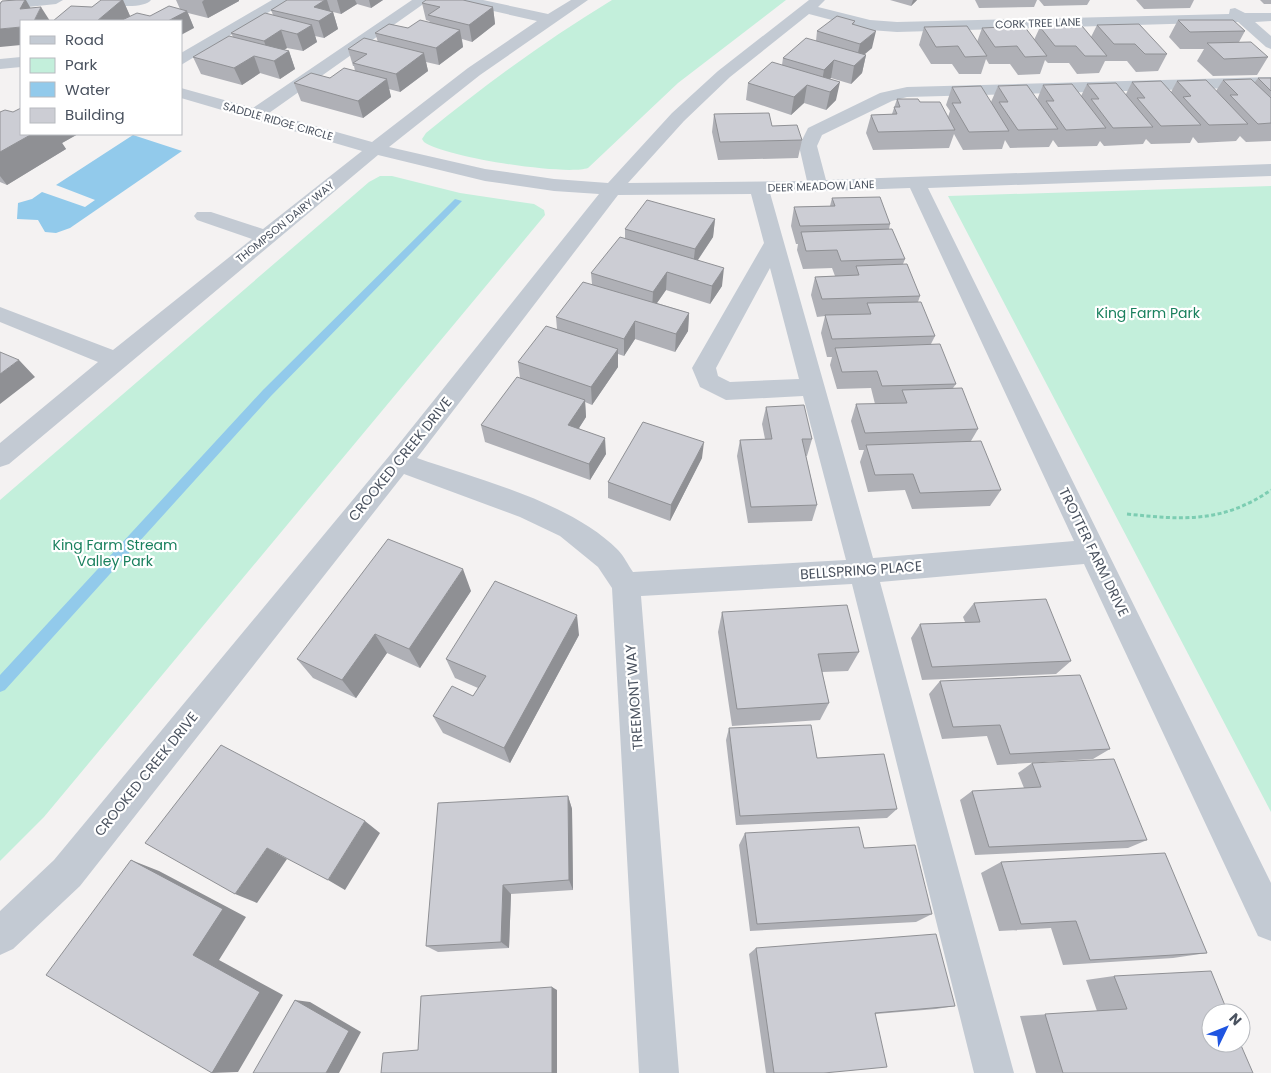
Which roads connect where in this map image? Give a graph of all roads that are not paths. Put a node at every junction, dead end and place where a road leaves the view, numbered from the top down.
1 (56, 0) edge
2 (114, 0) edge
3 (144, 0) edge
4 (282, 0) edge
5 (422, 0) edge
6 (462, 0) edge
7 (581, 0) edge
8 (1221, 0) edge
9 (813, 4) edge
10 (0, 6) edge
11 (1102, 7) dead end
12 (1271, 17) edge
13 (1241, 18) junction
14 (549, 19) junction
15 (1114, 21) junction
16 (1271, 44) edge
17 (182, 59) edge
18 (20, 62) edge
19 (0, 64) edge
20 (1271, 82) edge
21 (182, 93) edge
22 (255, 115) junction
23 (376, 148) junction
24 (1271, 170) edge
25 (916, 182) junction
26 (818, 186) junction
27 (759, 188) junction
28 (613, 189) junction
29 (204, 216) dead end
30 (266, 237) junction
31 (774, 243) junction
32 (0, 314) edge
33 (115, 360) junction
34 (812, 387) junction
35 (0, 457) edge
36 (399, 462) junction
37 (1094, 552) junction
38 (863, 571) junction
39 (626, 584) junction
40 (1271, 923) edge
41 (0, 936) edge
42 (659, 1073) edge
43 (994, 1073) edge

1 - 10 street
2 - 3 street
4 - 17 street
5 - 22 street
6 - 14 street
7 - 14 street, THOMPSON DAIRY WAY
8 - 13 street
9 - 15 street, CORK TREE LANE
9 - 28 street, CROOKED CREEK DRIVE
11 - 15 street
12 - 13 street, CORK TREE LANE
13 - 15 street, CORK TREE LANE
13 - 16 street
14 - 23 street, THOMPSON DAIRY WAY
18 - 19 street
20 - 26 street
21 - 22 street, SADDLE RIDGE CIRCLE
22 - 23 street, SADDLE RIDGE CIRCLE
23 - 28 street, DEER MEADOW LANE
23 - 30 street, THOMPSON DAIRY WAY
24 - 25 street, DEER MEADOW LANE
25 - 26 street, DEER MEADOW LANE
25 - 37 street, TROTTER FARM DRIVE
26 - 27 street, DEER MEADOW LANE
27 - 28 street, DEER MEADOW LANE
27 - 31 street
28 - 36 street, CROOKED CREEK DRIVE
29 - 30 street
30 - 33 street, THOMPSON DAIRY WAY
31 - 34 street
31 - 34 street
32 - 33 street
33 - 35 street, THOMPSON DAIRY WAY
34 - 38 street
36 - 39 street
36 - 41 street, CROOKED CREEK DRIVE
37 - 38 street, BELLSPRING PLACE
37 - 40 street, TROTTER FARM DRIVE
38 - 39 street, BELLSPRING PLACE
38 - 43 street
39 - 42 street, TREEMONT WAY

